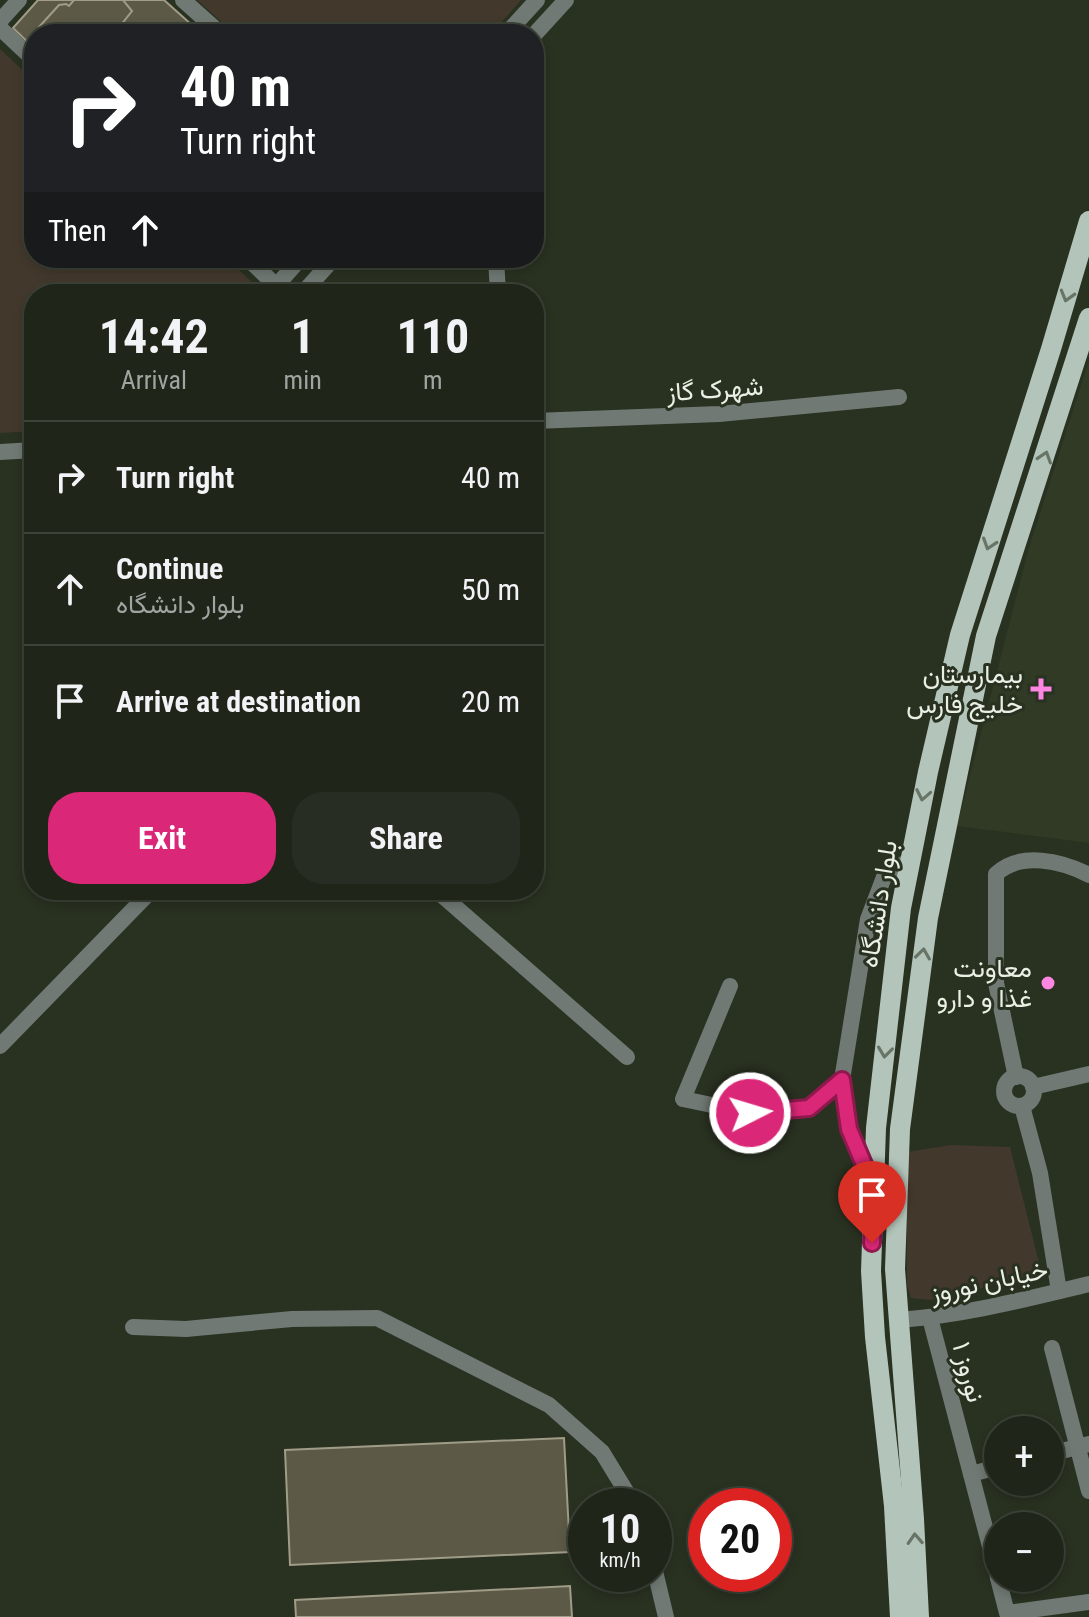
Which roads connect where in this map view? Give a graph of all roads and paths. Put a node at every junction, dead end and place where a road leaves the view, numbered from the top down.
1 (19, 0) edge
2 (183, 0) edge
3 (537, 0) edge
4 (566, 0) edge
5 (0, 21) edge
6 (210, 24) edge
7 (515, 24) edge
8 (544, 24) edge
9 (0, 28) edge
10 (24, 51) edge
11 (1089, 221) edge
12 (256, 268) edge
13 (325, 268) edge
14 (271, 284) edge
15 (311, 284) edge
16 (1089, 318) edge
17 (1051, 349) junction
18 (1076, 361) junction
19 (899, 397) dead end
20 (544, 421) edge
21 (24, 451) edge
22 (0, 452) edge
23 (911, 859) junction
24 (1089, 875) edge
25 (142, 900) edge
26 (447, 900) edge
27 (730, 986) dead end
28 (0, 1046) edge
29 (627, 1057) dead end
30 (1089, 1074) edge
31 (1016, 1077) junction
32 (842, 1080) junction
33 (1033, 1087) junction
34 (1022, 1106) junction
35 (874, 1188) junction
36 (1089, 1284) edge
37 (1059, 1291) junction
38 (930, 1318) junction
39 (898, 1320) junction
40 (133, 1327) dead end
41 (1052, 1348) dead end
42 (1083, 1445) edge
43 (984, 1471) edge
44 (971, 1474) junction
45 (624, 1488) edge
46 (1089, 1491) edge
47 (984, 1524) edge
48 (660, 1592) edge
49 (1002, 1592) edge
50 (1089, 1602) edge
51 (666, 1617) edge
52 (900, 1617) edge
53 (919, 1617) edge

1 - 5 street
2 - 6 street
3 - 7 street
4 - 8 street
9 - 10 street
11 -> 17 main road, بلوار دانشگاه
12 - 14 street
13 - 15 street
16 - 18 main road, بلوار دانشگاه
17 - 18 main road
17 -> 23 main road, بلوار دانشگاه
39 -> 18 main road, بلوار دانشگاه
19 - 20 street, شهرک گاز
21 - 22 street
23 - 32 street
23 -> 35 main road, بلوار دانشگاه
24 - 31 street
25 - 28 street
26 - 29 street
27 - 32 street
30 - 33 street
31 - 33 street
31 - 34 street
32 - 35 street
33 - 34 street
34 - 37 street
35 - 52 main road, بلوار دانشگاه
36 - 37 street, خیابان نوروز
37 - 38 street, خیابان نوروز
38 - 39 street, خیابان نوروز
38 - 44 street, نوروز ۱
53 -> 39 main road, بلوار دانشگاه
40 - 45 street
41 - 42 street
42 - 46 street
43 - 44 street
44 - 47 street, نوروز ۱
48 - 51 street
49 - 50 street, نوروز ۱

